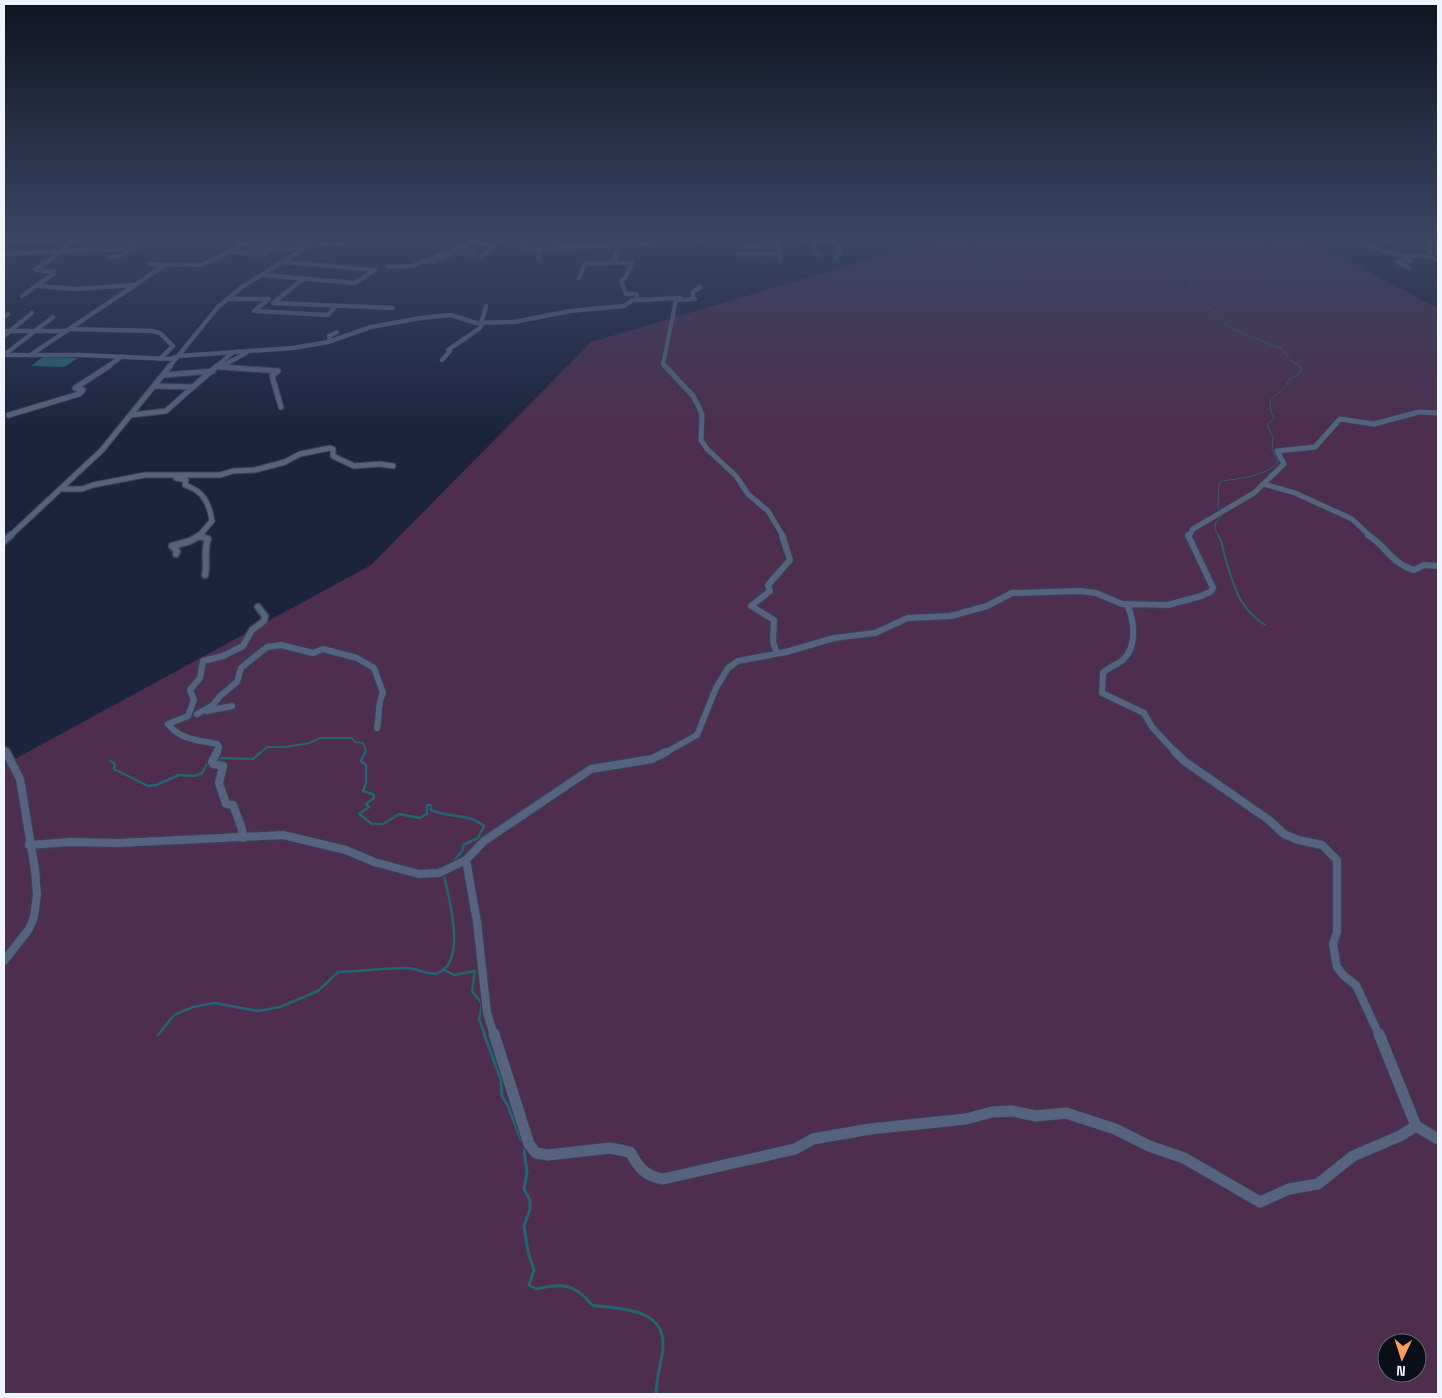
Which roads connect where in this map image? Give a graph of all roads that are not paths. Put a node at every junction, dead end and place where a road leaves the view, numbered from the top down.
1 (110, 301) edge
2 (226, 301) edge
3 (266, 301) edge
4 (275, 301) edge
5 (631, 301) edge
6 (676, 301) edge
7 (336, 306) junction
8 (486, 306) dead end
9 (393, 308) dead end
10 (32, 312) dead end
11 (8, 314) dead end
12 (4, 317) edge
13 (53, 317) dead end
14 (480, 323) junction
15 (4, 330) edge
16 (10, 330) junction
17 (35, 330) junction
18 (68, 330) junction
19 (336, 332) dead end
20 (4, 336) edge
21 (330, 341) junction
22 (248, 352) junction
23 (232, 353) junction
24 (32, 354) junction
25 (4, 355) edge
26 (179, 356) junction
27 (121, 357) junction
28 (160, 359) junction
29 (442, 360) dead end
30 (217, 368) junction
31 (164, 375) junction
32 (155, 386) junction
33 (194, 387) junction
34 (281, 407) dead end
35 (1438, 413) edge
36 (9, 415) dead end
37 (131, 416) junction
38 (394, 466) dead end
39 (164, 476) junction
40 (194, 476) junction
41 (186, 480) junction
42 (1264, 484) junction
43 (62, 488) junction
44 (197, 538) junction
45 (4, 541) edge
46 (194, 548) dead end
47 (176, 554) dead end
48 (1438, 566) edge
49 (205, 575) dead end
50 (1127, 604) junction
51 (258, 607) dead end
52 (777, 653) junction
53 (232, 706) dead end
54 (197, 714) junction
55 (188, 716) junction
56 (377, 728) dead end
57 (4, 750) edge
58 (243, 838) junction
59 (29, 845) junction
60 (466, 860) junction
61 (4, 961) edge
62 (1416, 1126) junction
63 (1438, 1139) edge

1 - 18 street
2 - 26 street
3 - 7 street
4 - 7 street
5 - 14 street
6 - 52 street
7 - 9 street
8 - 14 street
10 - 16 street
11 - 12 street
13 - 17 street
14 - 21 street
14 - 29 street
15 - 16 street
16 - 17 street
16 - 20 street
17 - 18 street
17 - 25 street
18 - 24 street
18 - 28 street
19 - 21 street
21 - 22 street
22 - 23 street
22 - 30 street
23 - 26 street
23 - 30 street
24 - 25 street
24 - 27 street
26 - 28 street
26 - 31 street
27 - 28 street
27 - 36 street
30 - 31 street
30 - 33 street
30 - 34 street
31 - 32 street
32 - 33 street
32 - 37 street
33 - 37 street
35 - 42 street
37 - 43 street
38 - 40 street
39 - 40 street
39 - 41 street
39 - 43 street
40 - 41 street
41 - 44 street
42 - 48 street
42 - 50 street
43 - 45 street
44 - 46 street
44 - 47 street
44 - 49 street
50 - 52 street
50 - 62 street
51 - 55 street
52 - 60 street
53 - 54 street
54 - 55 street
54 - 56 street
55 - 58 street
57 - 59 street
58 - 59 street
58 - 60 street
59 - 61 street
60 - 62 street
62 - 63 street

